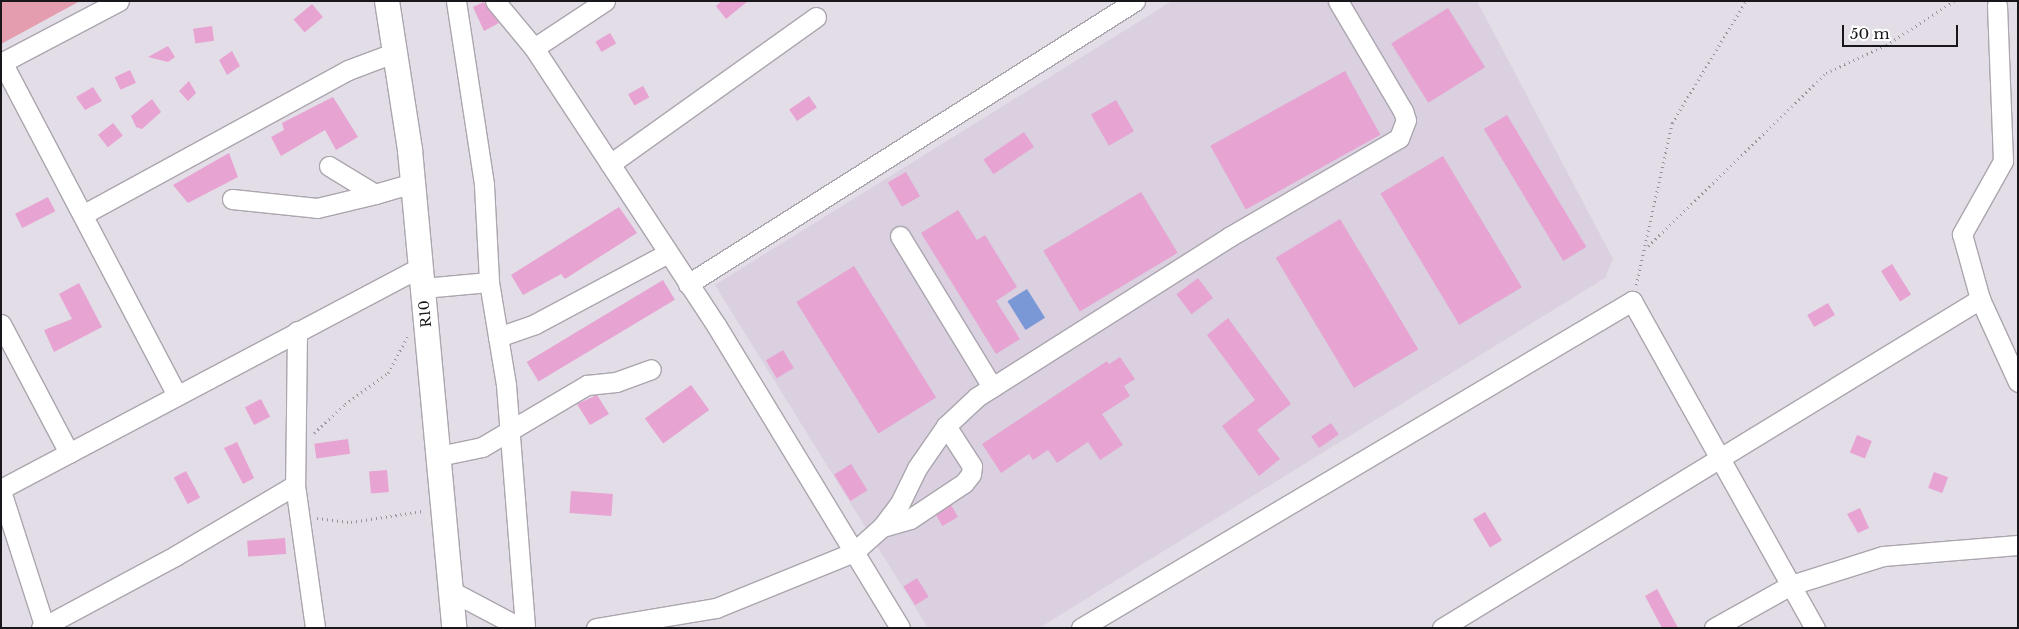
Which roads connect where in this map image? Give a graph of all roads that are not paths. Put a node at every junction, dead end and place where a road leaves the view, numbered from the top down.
1 (119, 1) edge
2 (387, 1) edge
3 (456, 1) edge
4 (495, 1) edge
5 (604, 1) edge
6 (1135, 1) edge
7 (1338, 1) edge
8 (1997, 5) dead end
9 (816, 18) dead end
10 (534, 48) junction
11 (393, 54) junction
12 (2, 62) edge
13 (610, 164) junction
14 (329, 166) dead end
15 (413, 183) junction
16 (375, 194) junction
17 (232, 199) dead end
18 (84, 214) junction
19 (900, 236) dead end
20 (668, 253) junction
21 (422, 278) junction
22 (488, 282) junction
23 (688, 284) junction
24 (1980, 299) junction
25 (1, 324) edge
26 (297, 331) junction
27 (498, 337) junction
28 (652, 369) dead end
29 (2018, 382) edge
30 (992, 387) junction
31 (177, 395) junction
32 (946, 426) junction
33 (510, 432) junction
34 (69, 453) junction
35 (439, 456) junction
36 (1721, 460) junction
37 (295, 485) junction
38 (1, 490) edge
39 (882, 527) junction
40 (2018, 546) edge
41 (854, 552) junction
42 (1791, 585) junction
43 (451, 591) junction
44 (44, 627) edge
45 (315, 628) edge
46 (454, 628) edge
47 (521, 628) edge
48 (525, 628) edge
49 (596, 628) edge
50 (900, 628) edge
51 (1080, 628) edge
52 (1442, 628) edge
53 (1714, 628) edge
54 (1815, 628) edge

1 - 12 street
2 - 11 main road, R10
3 - 22 street
4 - 10 street
5 - 10 street
6 - 23 street
7 - 30 street
8 - 24 street
9 - 13 street
10 - 13 street
11 - 15 main road, R10
11 - 18 street
12 - 18 street
13 - 20 street
14 - 16 street
15 - 16 street
15 - 21 main road, R10
16 - 17 street
18 - 31 street
19 - 30 street
20 - 23 street
20 - 27 street
21 - 22 street
21 - 26 street
21 - 35 main road, R10
22 - 27 street
23 - 41 street
24 - 29 street
24 - 36 street
25 - 34 street
26 - 31 street
26 - 37 street
27 - 33 street
28 - 33 street
30 - 32 street
31 - 34 street
32 - 39 street
32 - 39 street
33 - 35 street
33 - 48 street
34 - 38 street
35 - 43 main road, R10
36 - 42 street
36 - 51 street
36 - 52 street
37 - 44 street
37 - 45 street
38 - 44 street
39 - 41 street
40 - 42 street
41 - 49 street
41 - 50 street
42 - 53 street
42 - 54 street
43 - 46 main road, R10
43 - 47 street

